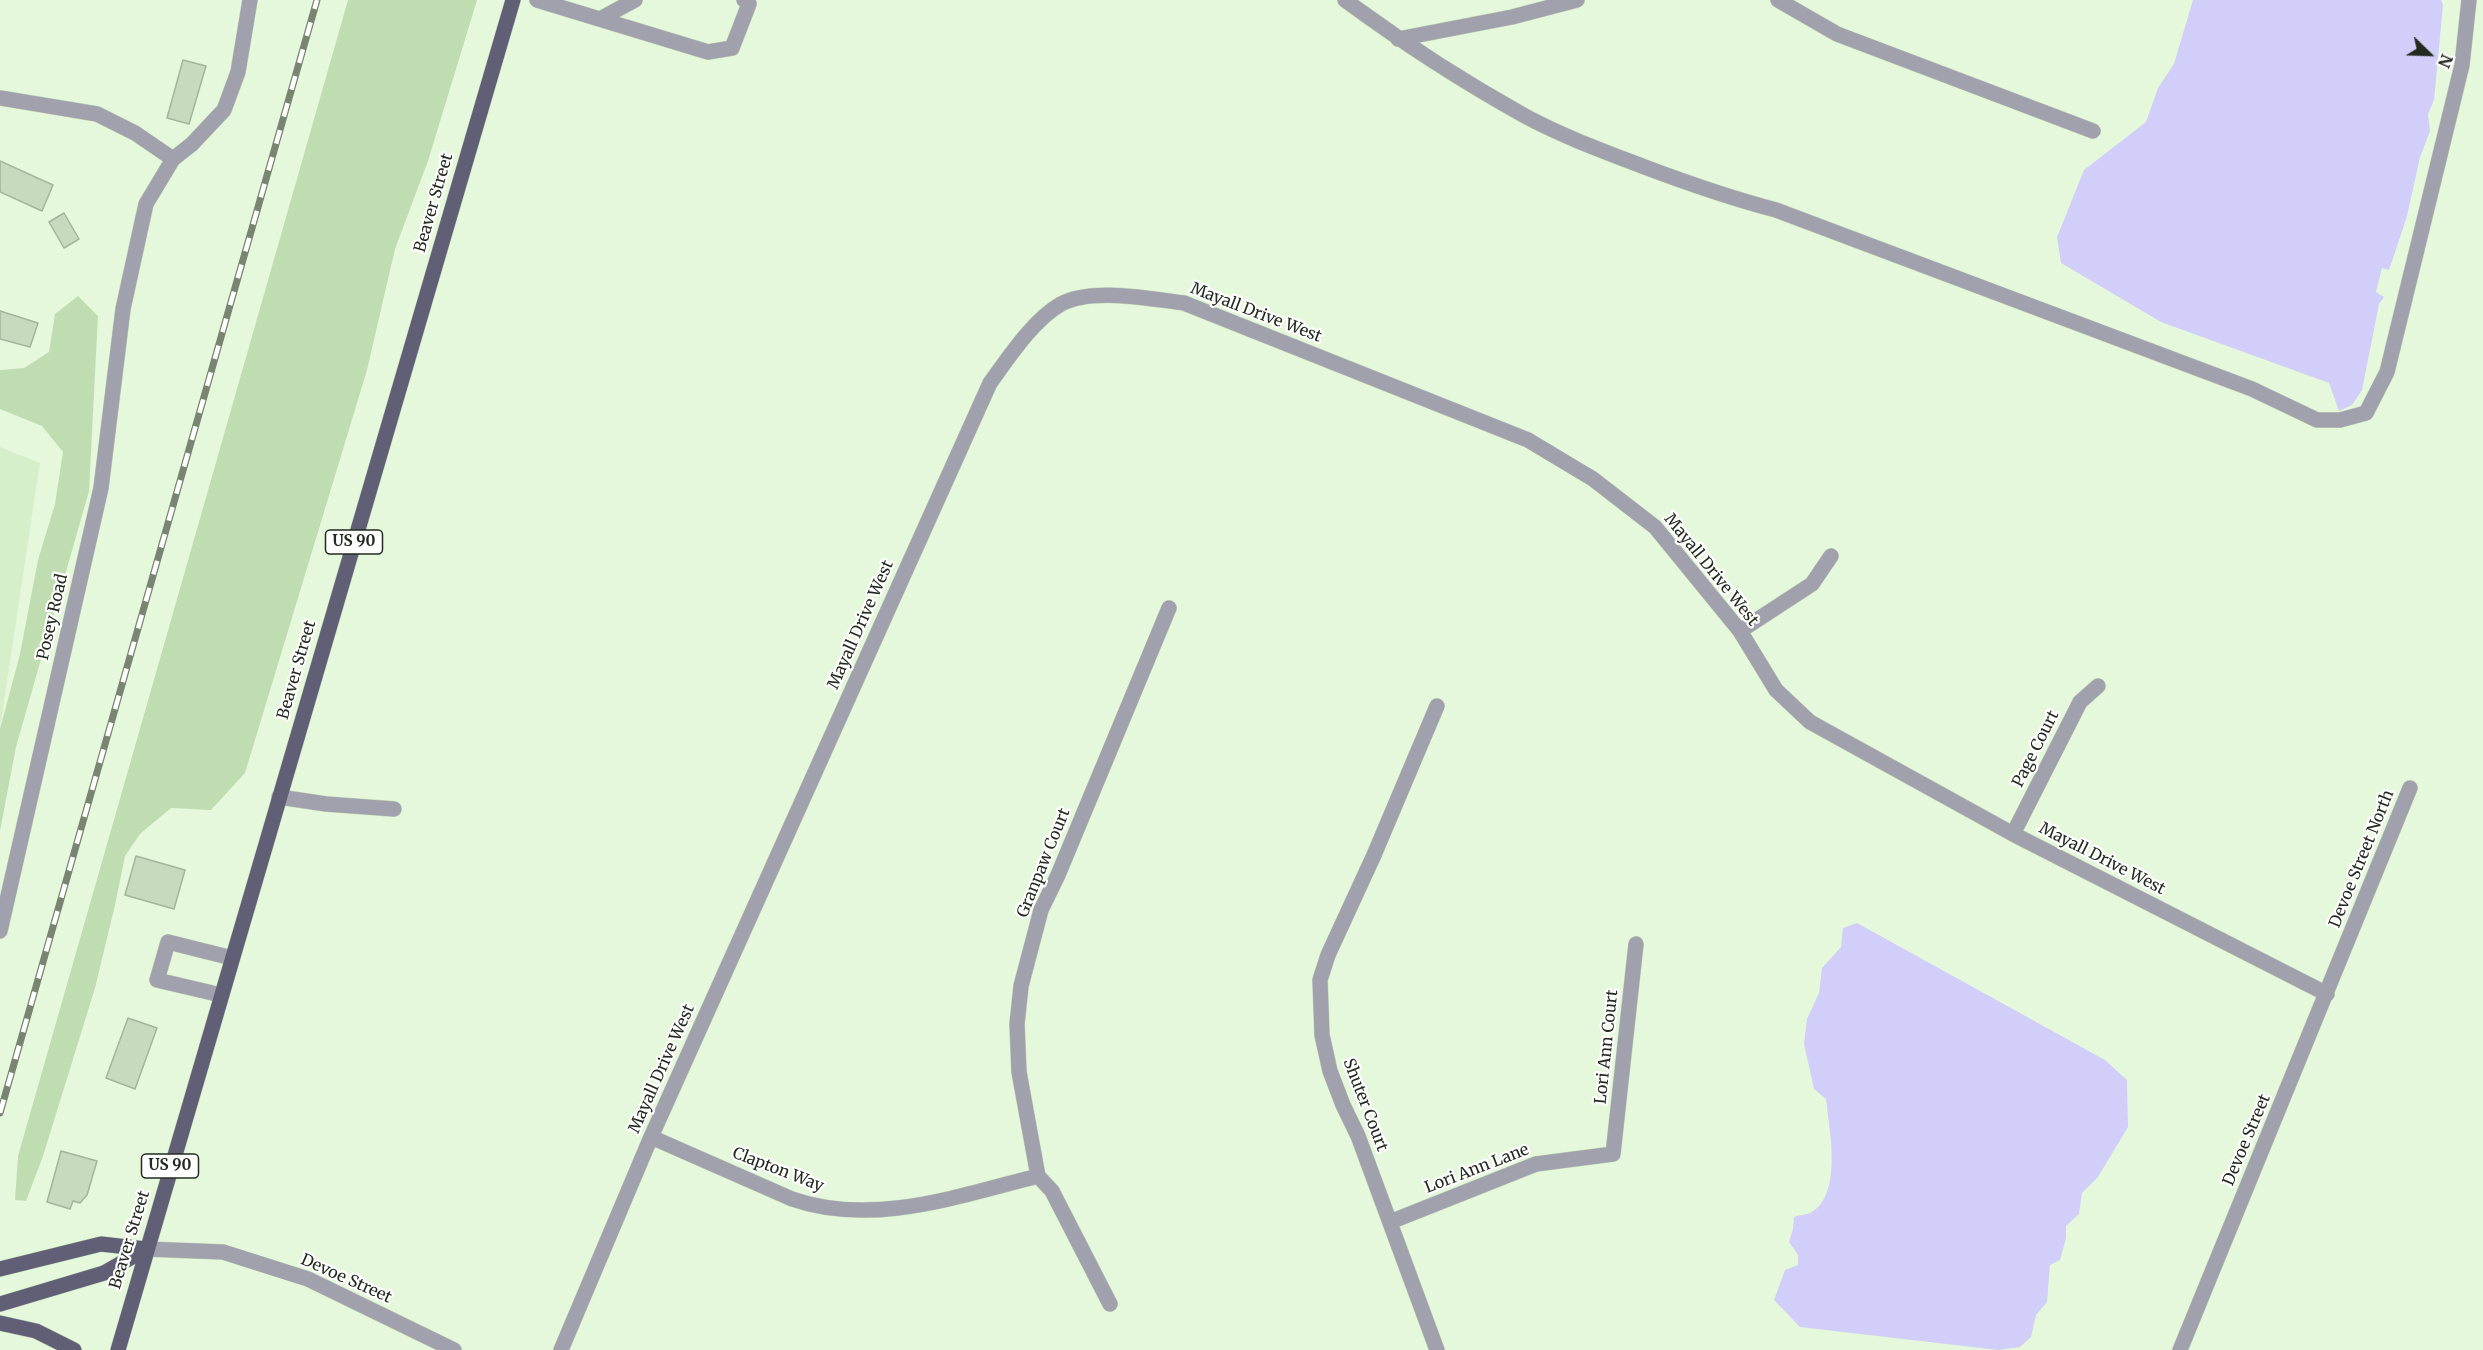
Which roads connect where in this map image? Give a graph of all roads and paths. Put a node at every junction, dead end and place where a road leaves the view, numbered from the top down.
1 (250, 0) edge
2 (513, 0) edge
3 (537, 0) edge
4 (635, 0) edge
5 (744, 0) edge
6 (1345, 0) edge
7 (1577, 0) edge
8 (1778, 0) edge
9 (2469, 0) edge
10 (600, 19) junction
11 (1398, 39) junction
12 (0, 98) edge
13 (2093, 131) dead end
14 (173, 159) junction
15 (1831, 556) dead end
16 (1169, 608) dead end
17 (1740, 631) junction
18 (2098, 686) dead end
19 (1437, 706) dead end
20 (2410, 788) dead end
21 (279, 797) junction
22 (394, 809) dead end
23 (2013, 834) junction
24 (0, 931) edge
25 (1636, 944) dead end
26 (2347, 944) joint
27 (232, 958) junction
28 (2327, 994) junction
29 (221, 995) junction
30 (651, 1137) junction
31 (1614, 1154) joint
32 (1038, 1176) junction
33 (1390, 1222) junction
34 (146, 1249) junction
35 (0, 1269) edge
36 (0, 1304) edge
37 (1110, 1304) dead end
38 (0, 1323) edge
39 (74, 1350) edge
40 (118, 1350) edge
41 (454, 1350) edge
42 (561, 1350) edge
43 (1437, 1350) edge
44 (2180, 1350) edge

1 - 14 street, Posey Road
2 - 21 main road, Beaver Street / US 90
3 - 10 street
4 - 10 street
5 - 10 street
6 - 11 street
7 - 11 street
8 - 13 street
9 - 11 street
12 - 14 street
14 - 24 street, Posey Road
15 - 17 street
16 - 32 street, Granpaw Court
17 - 23 street, Mayall Drive West
17 - 30 street, Mayall Drive West
18 - 23 street, Page Court
19 - 33 street, Shuter Court
20 - 26 street, Devoe Street North
21 - 22 street
21 - 27 main road, Beaver Street / US 90
23 - 28 street, Mayall Drive West
25 - 31 street, Lori Ann Court
26 - 28 street, Devoe Street
27 - 29 main road, Beaver Street / US 90
27 - 29 street
28 - 44 street, Devoe Street
29 - 34 main road, Beaver Street / US 90
30 - 32 street, Clapton Way
30 - 42 street, Mayall Drive West
31 - 33 street, Lori Ann Lane
32 - 37 street, Granpaw Court
33 - 43 street, Shuter Court
34 - 35 main road, Devoe Street
34 - 36 main road
34 - 40 main road, Beaver Street / US 90
34 - 41 street, Devoe Street
38 - 39 main road

